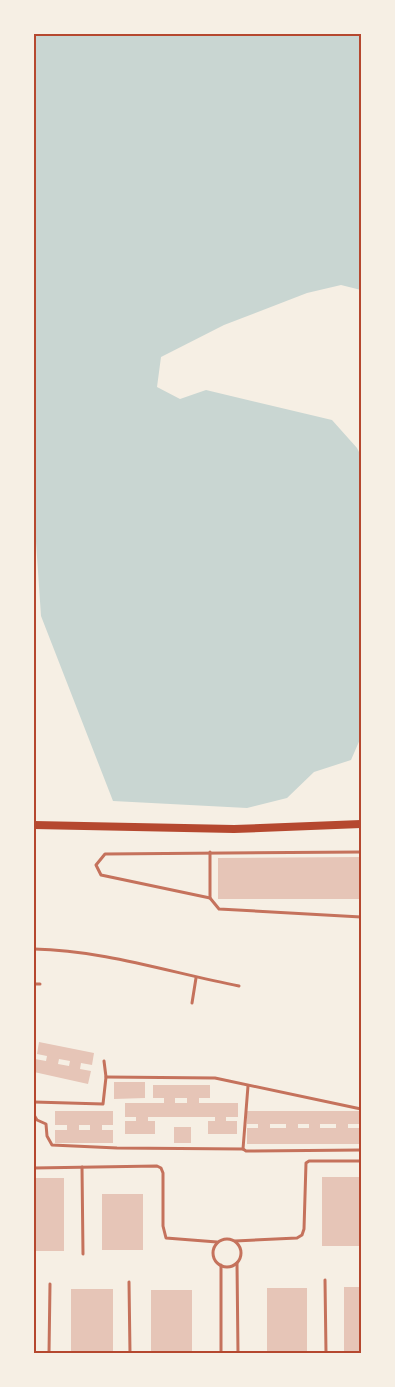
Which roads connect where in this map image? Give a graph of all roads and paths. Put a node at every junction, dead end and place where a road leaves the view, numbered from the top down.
1 (361, 824) edge
2 (34, 825) edge
3 (210, 852) junction
4 (361, 852) edge
5 (210, 898) junction
6 (361, 918) edge
7 (34, 949) edge
8 (196, 978) junction
9 (34, 984) edge
10 (40, 984) dead end
11 (239, 986) dead end
12 (192, 1003) dead end
13 (104, 1061) dead end
14 (106, 1077) junction
15 (248, 1086) junction
16 (34, 1102) edge
17 (361, 1109) edge
18 (34, 1112) edge
19 (34, 1115) edge
20 (243, 1149) junction
21 (361, 1150) edge
22 (361, 1160) edge
23 (34, 1168) edge
24 (82, 1168) junction
25 (235, 1241) junction
26 (217, 1242) junction
27 (83, 1254) dead end
28 (237, 1263) junction
29 (222, 1265) junction
30 (326, 1280) dead end
31 (129, 1282) dead end
32 (50, 1284) dead end
33 (49, 1353) edge
34 (130, 1353) edge
35 (220, 1353) edge
36 (238, 1353) edge
37 (326, 1353) edge

1 - 2 main road
3 - 4 lane
3 - 5 lane
3 - 5 lane
5 - 6 lane
7 - 8 lane
8 - 11 lane
8 - 12 lane
9 - 10 lane
13 - 14 lane
14 - 15 lane
14 - 16 lane
15 - 17 lane
15 - 20 lane
16 - 18 lane
19 - 20 lane
20 - 21 lane
22 - 25 lane
23 - 24 lane
24 - 26 lane
24 - 27 lane
25 - 26 lane
25 - 28 lane
26 - 29 lane
28 - 29 lane
28 - 36 lane
29 - 35 lane
30 - 37 lane
31 - 34 lane
32 - 33 lane

